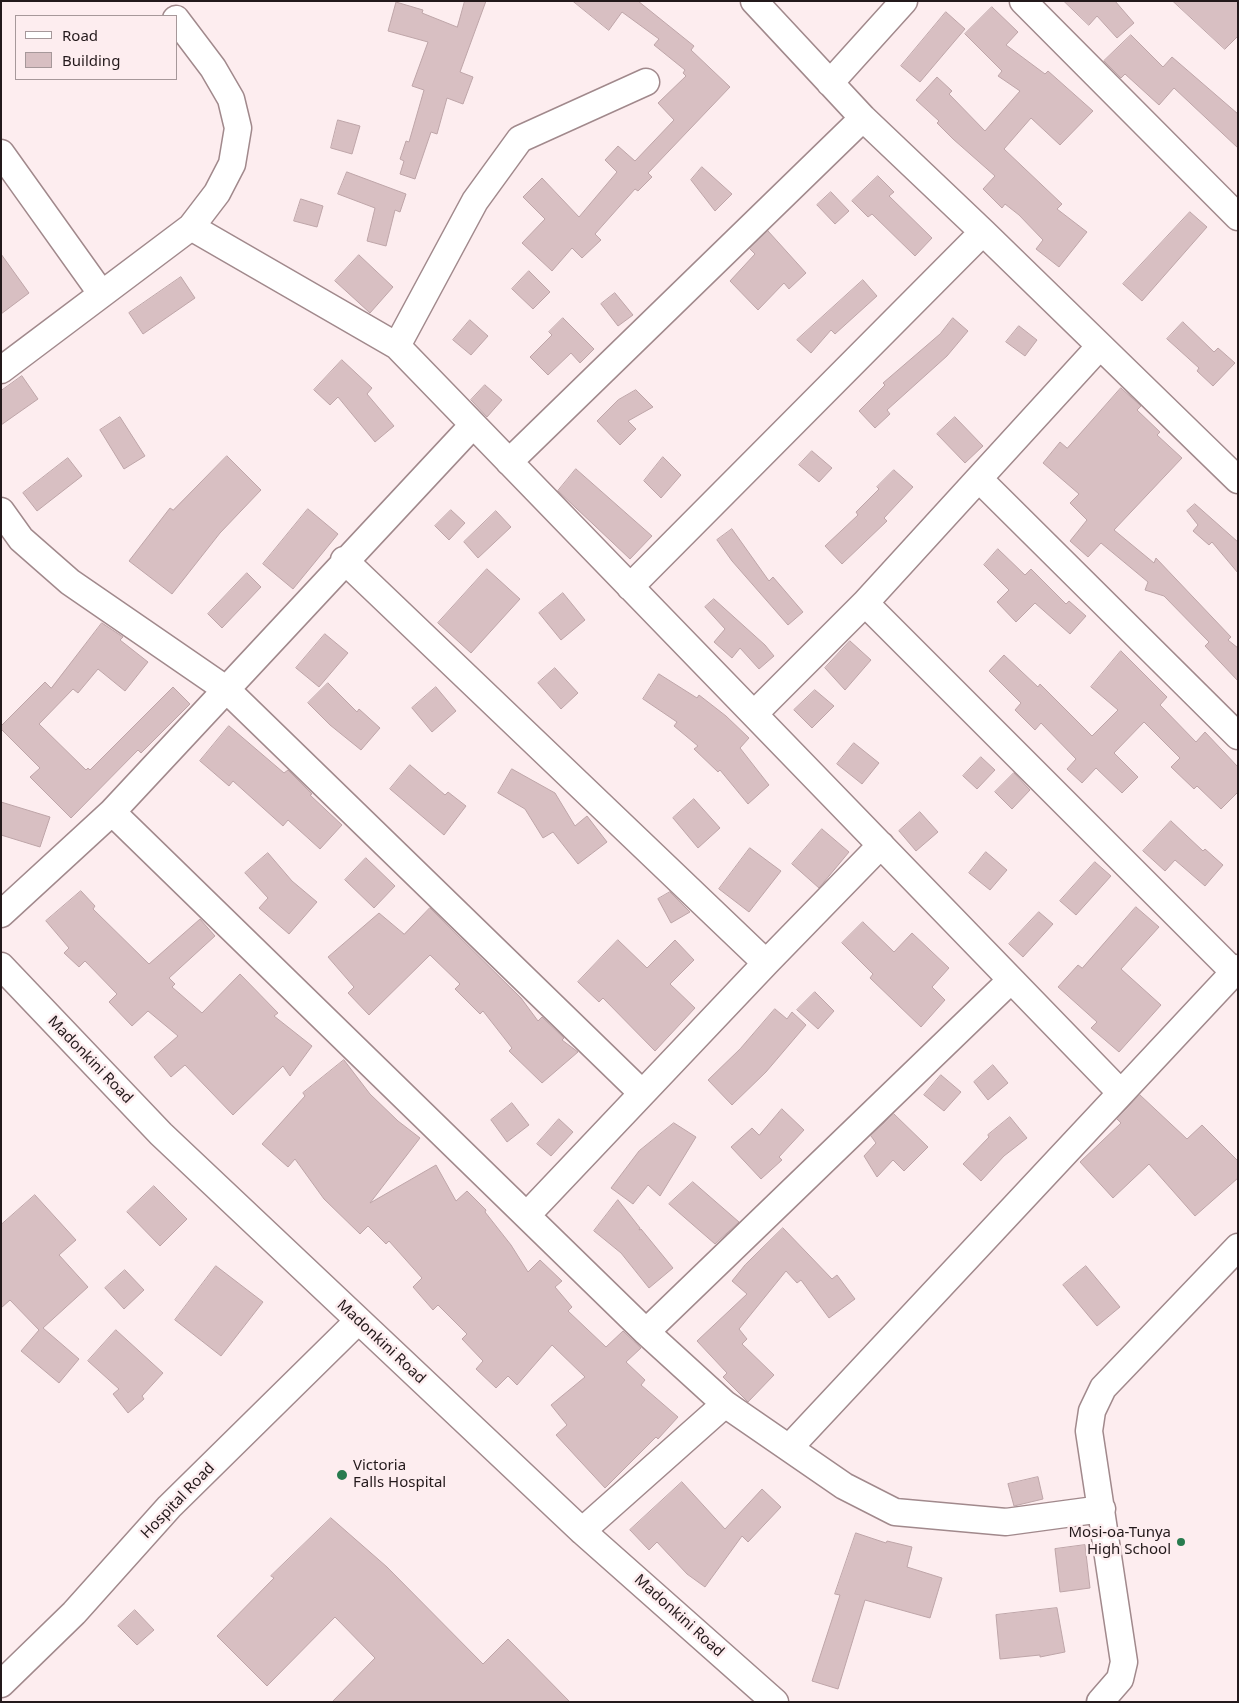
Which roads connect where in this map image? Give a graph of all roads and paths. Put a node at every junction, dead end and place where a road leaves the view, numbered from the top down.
1 (162, 1) edge
2 (754, 1) edge
3 (904, 1) edge
4 (1023, 1) edge
5 (173, 15) edge
6 (178, 22) edge
7 (646, 82) dead end
8 (830, 83) junction
9 (863, 118) junction
10 (1, 154) edge
11 (1238, 217) edge
12 (191, 227) junction
13 (984, 232) junction
14 (101, 293) junction
15 (397, 346) junction
16 (1100, 346) junction
17 (1, 370) edge
18 (473, 425) junction
19 (509, 462) junction
20 (979, 479) junction
21 (1238, 480) edge
22 (1, 511) edge
23 (344, 560) junction
24 (630, 587) junction
25 (865, 603) junction
26 (228, 690) junction
27 (754, 714) junction
28 (1238, 736) edge
29 (112, 812) junction
30 (881, 845) junction
31 (1, 914) edge
32 (766, 963) junction
33 (1, 966) edge
34 (1236, 970) edge
35 (1011, 980) junction
36 (1120, 1092) junction
37 (642, 1093) junction
38 (527, 1215) junction
39 (1238, 1247) edge
40 (358, 1321) junction
41 (646, 1332) junction
42 (725, 1404) junction
43 (788, 1448) junction
44 (1102, 1509) junction
45 (582, 1530) junction
46 (1, 1684) edge
47 (775, 1702) edge
48 (1100, 1702) edge

1 - 5 street
2 - 8 street
3 - 8 street
4 - 11 street
6 - 12 street
7 - 15 street
8 - 9 street
9 - 13 street
9 - 19 street
10 - 14 street
12 - 14 street
12 - 15 street
13 - 16 street
13 - 24 street
14 - 17 street
15 - 18 street
16 - 20 street
16 - 21 street
18 - 19 street
18 - 23 street
19 - 24 street
20 - 25 street
20 - 28 street
22 - 26 street
23 - 26 street
23 - 32 street
24 - 27 street
25 - 27 street
25 - 34 street
26 - 29 street
26 - 37 street
27 - 30 street
29 - 31 street
29 - 38 street
30 - 32 street
30 - 35 street
32 - 37 street
33 - 40 street, Madonkini Road
34 - 36 street
35 - 36 street
35 - 41 street
36 - 43 street
37 - 38 street
38 - 41 street
39 - 44 street
40 - 45 street, Madonkini Road
40 - 46 street, Hospital Road
41 - 42 street
42 - 43 street
42 - 45 street
43 - 44 street
44 - 48 street
45 - 47 street, Madonkini Road

